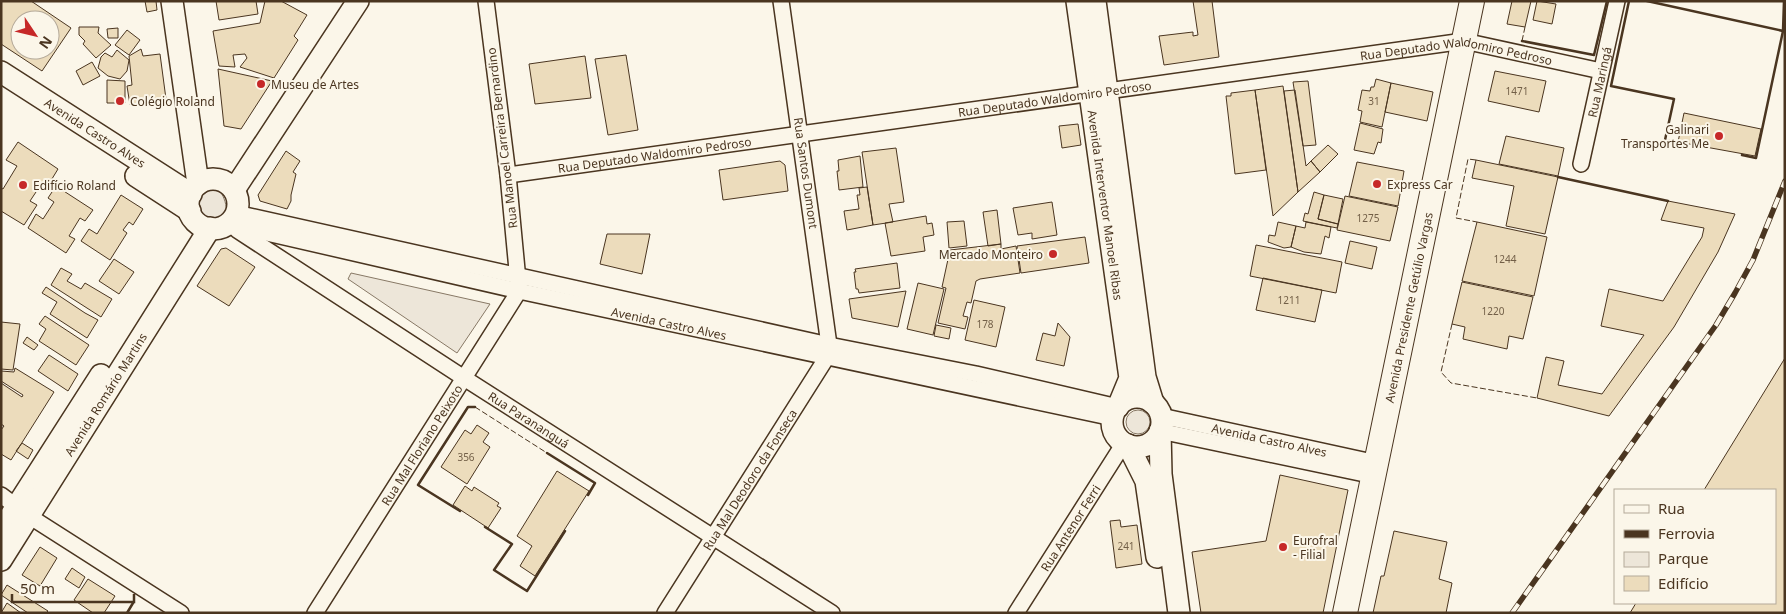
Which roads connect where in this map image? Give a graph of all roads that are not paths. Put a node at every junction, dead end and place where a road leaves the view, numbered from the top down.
1 (340, 1) edge
2 (358, 1) edge
3 (486, 1) edge
4 (782, 1) edge
5 (1078, 1) edge
6 (1095, 1) edge
7 (1472, 1) edge
8 (1617, 1) edge
9 (180, 6) edge
10 (1464, 40) junction
11 (1601, 70) junction
12 (1, 72) edge
13 (1, 90) edge
14 (1099, 93) junction
15 (800, 134) junction
16 (1581, 164) dead end
17 (508, 175) junction
18 (212, 203) junction
19 (519, 283) junction
20 (828, 351) junction
21 (464, 378) junction
22 (1115, 412) junction
23 (1158, 417) junction
24 (1126, 444) junction
25 (1376, 470) junction
26 (16, 506) edge
27 (1, 531) edge
28 (713, 538) junction
29 (1, 560) edge
30 (1168, 599) edge
31 (181, 613) edge
32 (315, 613) edge
33 (665, 613) edge
34 (832, 613) edge
35 (1016, 613) edge
36 (1179, 613) edge
37 (1345, 613) edge

1 - 18 street, Avenida Romário Martins
2 - 18 street, Avenida Romário Martins
3 - 17 street, Rua Manoel Carreira Bernardino
4 - 15 street, Rua Santos Dumont
5 - 14 street, Avenida Interventor Manoel Ribas
6 - 14 street, Avenida Interventor Manoel Ribas
7 - 10 main road, Avenida Presidente Getúlio Vargas
8 - 11 street, Rua Maringá
9 - 18 street
10 - 11 street, Rua Deputado Waldomiro Pedroso
10 - 14 street, Rua Deputado Waldomiro Pedroso
10 - 25 main road, Avenida Presidente Getúlio Vargas
11 - 16 street, Rua Maringá
12 - 18 street, Avenida Castro Alves
13 - 18 street, Avenida Castro Alves
14 - 15 street, Rua Deputado Waldomiro Pedroso
14 - 22 street, Avenida Interventor Manoel Ribas
14 - 23 street, Avenida Interventor Manoel Ribas
15 - 17 street, Rua Deputado Waldomiro Pedroso
15 - 20 street, Rua Santos Dumont
17 - 19 street, Rua Manoel Carreira Bernardino
18 - 19 street, Avenida Castro Alves
18 - 21 street, Rua Parananguá
18 - 26 street, Avenida Romário Martins
19 - 20 street, Avenida Castro Alves
19 - 21 street, Rua Mal Floriano Peixoto
20 - 22 street, Avenida Castro Alves
20 - 28 street, Rua Mal Deodoro da Fonseca
21 - 28 street, Rua Parananguá
21 - 32 street, Rua Mal Floriano Peixoto
22 - 23 street
22 - 24 street
23 - 24 street
23 - 25 street, Avenida Castro Alves
23 - 30 street, Avenida Interventor Manoel Ribas
24 - 30 street, Avenida Interventor Manoel Ribas
24 - 35 street, Rua Antenor Ferri
25 - 37 main road, Avenida Presidente Getúlio Vargas
26 - 27 street, Avenida Romário Martins
26 - 29 street, Avenida Romário Martins
26 - 31 street
28 - 33 street, Rua Mal Deodoro da Fonseca
28 - 34 street, Rua Parananguá
30 - 36 street, Avenida Interventor Manoel Ribas

